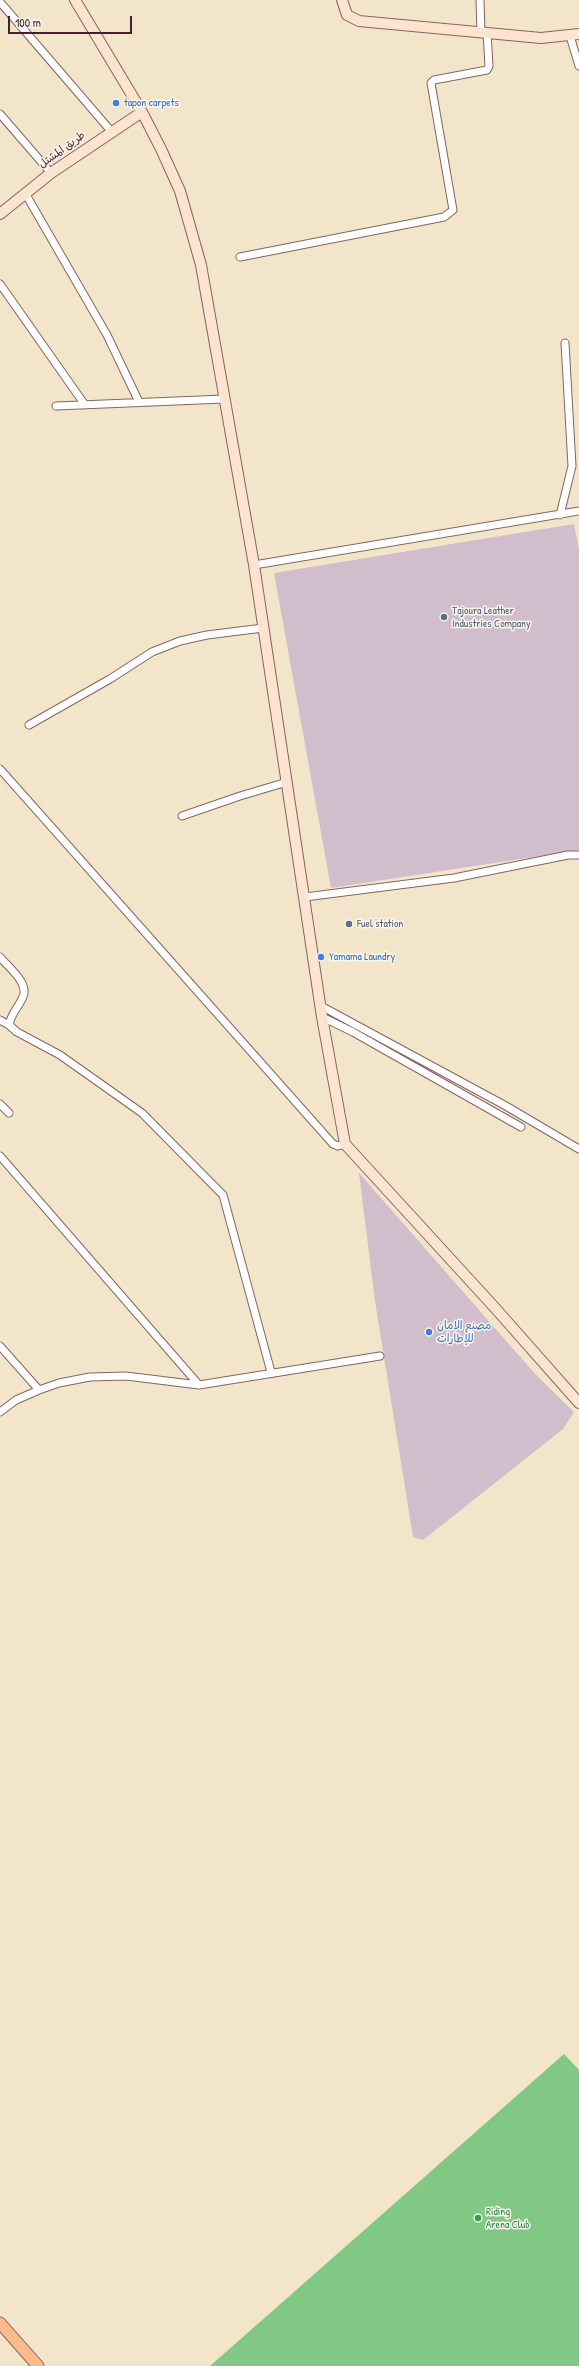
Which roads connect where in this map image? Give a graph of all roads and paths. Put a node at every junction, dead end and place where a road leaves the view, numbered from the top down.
1 (75, 0) edge
2 (342, 0) edge
3 (480, 0) edge
4 (0, 2) edge
5 (484, 32) junction
6 (575, 35) edge
7 (579, 66) edge
8 (142, 112) junction
9 (0, 114) edge
10 (111, 131) junction
11 (51, 173) junction
12 (25, 193) junction
13 (0, 214) edge
14 (240, 257) dead end
15 (0, 284) edge
16 (565, 344) dead end
17 (224, 399) junction
18 (139, 402) junction
19 (85, 405) junction
20 (56, 406) dead end
21 (579, 511) edge
22 (560, 514) junction
23 (254, 565) junction
24 (263, 628) junction
25 (29, 725) dead end
26 (0, 768) edge
27 (287, 782) junction
28 (182, 816) dead end
29 (579, 855) edge
30 (305, 897) junction
31 (0, 957) edge
32 (321, 1006) junction
33 (322, 1017) junction
34 (1, 1022) edge
35 (9, 1025) junction
36 (0, 1104) edge
37 (9, 1113) dead end
38 (521, 1127) dead end
39 (344, 1144) junction
40 (579, 1149) edge
41 (0, 1156) edge
42 (0, 1346) edge
43 (380, 1356) dead end
44 (270, 1372) junction
45 (199, 1385) junction
46 (39, 1390) junction
47 (579, 1404) edge
48 (0, 1412) edge
49 (0, 2323) edge
50 (38, 2366) edge

1 - 8 street
2 - 5 street
3 - 5 street
4 - 10 street
5 - 6 street
5 - 14 street
6 - 7 street
8 - 10 street, طريق المشتل
8 - 17 street
9 - 11 street
10 - 11 street, طريق المشتل
11 - 12 street, طريق المشتل
12 - 13 street, طريق المشتل
12 - 18 street
15 - 19 street
16 - 22 street
17 - 18 street
17 - 23 street
18 - 19 street
19 - 20 street
21 - 22 street
22 - 23 street
23 - 24 street
24 - 25 street
24 - 27 street
26 - 39 street
27 - 28 street
27 - 30 street
29 - 30 street
30 - 32 street
31 - 35 street
32 - 33 street
32 - 40 street
33 - 38 street
33 - 39 street
34 - 35 street
35 - 44 street
36 - 37 street
39 - 47 street
41 - 45 street
42 - 46 street
43 - 44 street
44 - 45 street
45 - 46 street
46 - 48 street
49 - 50 main road

